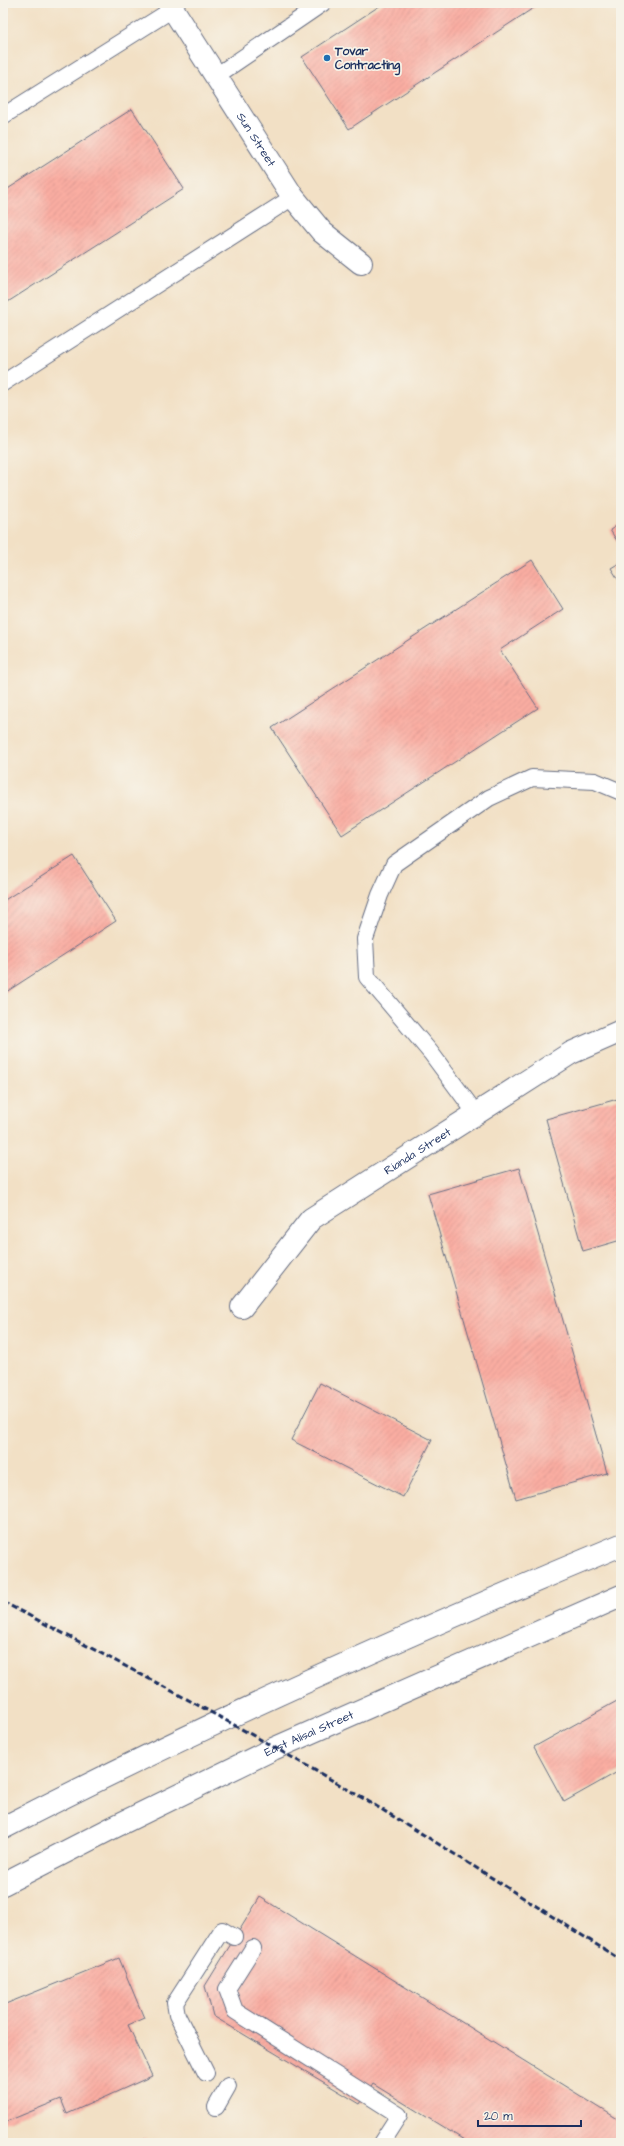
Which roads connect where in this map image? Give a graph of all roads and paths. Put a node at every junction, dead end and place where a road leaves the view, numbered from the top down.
1 (323, 3) edge
2 (171, 6) edge
3 (216, 76) junction
4 (3, 116) edge
5 (293, 197) junction
6 (360, 263) dead end
7 (3, 382) edge
8 (621, 792) edge
9 (621, 1031) edge
10 (477, 1115) junction
11 (242, 1307) dead end
12 (621, 1545) edge
13 (621, 1596) edge
14 (3, 1828) edge
15 (3, 1884) edge
16 (234, 1937) dead end
17 (253, 1948) dead end
18 (206, 2073) dead end
19 (228, 2086) dead end
20 (216, 2107) dead end
21 (381, 2143) edge

1 - 3 lane
2 - 3 main road, Sun Street
2 - 4 lane
3 - 5 main road, Sun Street
5 - 6 main road, Sun Street
5 - 7 lane
8 - 10 lane
9 - 10 main road, Rianda Street
10 - 11 main road, Rianda Street
12 - 14 main road
13 - 15 main road, East Alisal Street
16 - 18 lane
17 - 21 lane
19 - 20 lane

